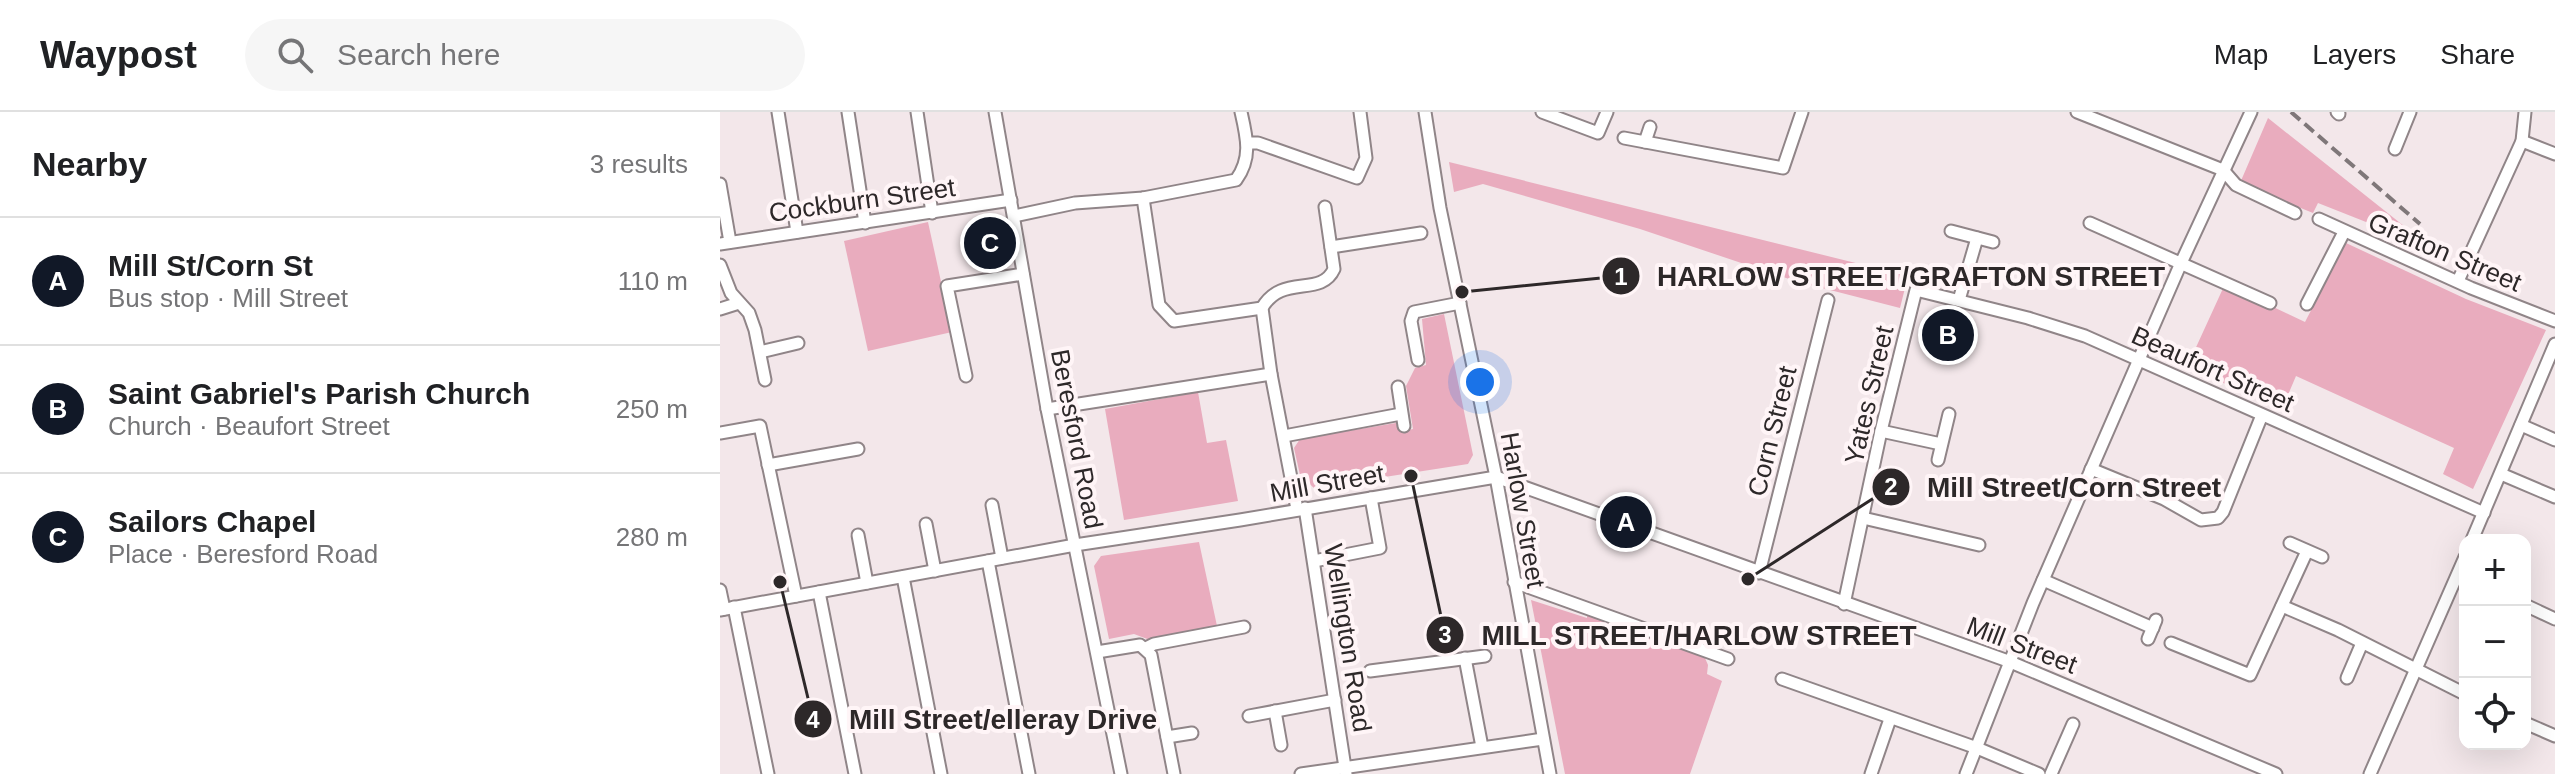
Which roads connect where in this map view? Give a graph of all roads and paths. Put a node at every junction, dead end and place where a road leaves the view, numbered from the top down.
1 (778, 112) edge
2 (848, 112) edge
3 (917, 112) edge
4 (995, 112) edge
5 (1241, 112) edge
6 (1360, 112) edge
7 (1425, 112) edge
8 (1542, 112) edge
9 (1607, 112) edge
10 (1802, 112) edge
11 (2077, 112) edge
12 (2251, 112) edge
13 (2410, 112) edge
14 (2525, 112) edge
15 (1650, 127) dead end
16 (1624, 138) dead end
17 (2522, 141) junction
18 (1645, 142) junction
19 (1248, 143) junction
20 (2395, 149) dead end
21 (2555, 154) edge
22 (2223, 170) junction
23 (720, 184) edge
24 (1143, 198) junction
25 (1011, 200) junction
26 (1325, 207) dead end
27 (932, 213) junction
28 (2295, 213) dead end
29 (1014, 216) junction
30 (2319, 219) dead end
31 (865, 223) junction
32 (2090, 223) dead end
33 (1951, 231) dead end
34 (797, 232) junction
35 (2344, 232) junction
36 (1421, 233) dead end
37 (1977, 238) junction
38 (1993, 242) dead end
39 (725, 243) edge
40 (1331, 247) junction
41 (2181, 263) junction
42 (720, 265) edge
43 (1023, 274) junction
44 (2458, 281) junction
45 (1916, 290) joint
46 (1828, 300) dead end
47 (1959, 300) junction
48 (739, 303) junction
49 (1460, 303) junction
50 (2270, 303) dead end
51 (2307, 304) dead end
52 (1262, 308) junction
53 (720, 309) edge
54 (2555, 321) edge
55 (798, 343) dead end
56 (2555, 344) edge
57 (760, 352) junction
58 (1418, 360) dead end
59 (2139, 360) junction
60 (1271, 374) junction
61 (966, 376) dead end
62 (765, 380) dead end
63 (1398, 387) dead end
64 (1047, 409) junction
65 (1949, 414) dead end
66 (2262, 415) junction
67 (2521, 425) junction
68 (1881, 431) junction
69 (720, 433) edge
70 (1284, 436) junction
71 (2555, 440) edge
72 (1941, 444) junction
73 (858, 449) dead end
74 (1938, 460) dead end
75 (768, 465) junction
76 (2091, 469) junction
77 (2501, 474) junction
78 (1496, 477) junction
79 (2555, 497) edge
80 (1371, 498) junction
81 (992, 505) dead end
82 (1301, 509) junction
83 (2484, 513) junction
84 (1863, 518) junction
85 (926, 524) dead end
86 (2475, 534) edge
87 (858, 535) dead end
88 (2290, 543) dead end
89 (1075, 545) junction
90 (1979, 545) dead end
91 (2307, 551) junction
92 (2322, 557) dead end
93 (1002, 558) junction
94 (988, 561) junction
95 (1314, 561) junction
96 (935, 571) junction
97 (1759, 573) junction
98 (903, 577) junction
99 (2043, 580) junction
100 (2459, 581) edge
101 (1514, 582) junction
102 (867, 583) junction
103 (720, 590) edge
104 (819, 592) junction
105 (796, 596) junction
106 (1844, 604) junction
107 (2282, 606) junction
108 (2527, 606) edge
109 (726, 609) edge
110 (2555, 619) edge
111 (1244, 627) dead end
112 (2152, 629) dead end
113 (2171, 643) dead end
114 (2362, 643) junction
115 (1146, 648) junction
116 (1097, 652) junction
117 (1485, 656) dead end
118 (1465, 658) junction
119 (1728, 659) dead end
120 (2008, 661) junction
121 (1370, 671) dead end
122 (2417, 671) junction
123 (2347, 678) dead end
124 (1782, 679) dead end
125 (2459, 691) edge
126 (1335, 700) junction
127 (1275, 711) junction
128 (1249, 716) dead end
129 (1890, 719) junction
130 (2073, 724) dead end
131 (2531, 726) edge
132 (1192, 733) dead end
133 (2555, 736) edge
134 (1167, 737) junction
135 (1543, 739) junction
136 (1281, 745) dead end
137 (1482, 747) junction
138 (1977, 748) junction
139 (1346, 771) edge
140 (768, 774) edge
141 (855, 774) edge
142 (941, 774) edge
143 (1029, 774) edge
144 (1121, 774) edge
145 (1174, 774) edge
146 (1301, 774) edge
147 (1550, 774) edge
148 (1871, 774) edge
149 (1966, 774) edge
150 (2039, 774) edge
151 (2051, 774) edge
152 (2276, 774) edge
153 (2370, 774) edge

1 - 34 street
2 - 31 street
3 - 27 street
4 - 25 street, Beresford Road
5 - 19 street
6 - 19 street
7 - 49 street, Harlow Street
8 - 9 street
10 - 18 street
11 - 22 street
12 - 22 street
13 - 20 street
14 - 17 street
15 - 18 street
16 - 18 street
17 - 21 street
17 - 44 street
19 - 24 street
22 - 28 street
22 - 41 street
23 - 39 street
24 - 29 street
24 - 52 street
25 - 27 street, Cockburn Street
25 - 29 street, Beresford Road
26 - 40 street
27 - 31 street, Cockburn Street
29 - 43 street, Beresford Road
30 - 35 street, Grafton Street
31 - 34 street, Cockburn Street
32 - 41 street
33 - 37 street
34 - 39 street, Cockburn Street
35 - 44 street, Grafton Street
35 - 51 street
36 - 40 street
37 - 38 street
37 - 47 street
40 - 52 street
41 - 50 street
41 - 59 street
42 - 48 street
43 - 61 street
43 - 64 street, Beresford Road
44 - 54 street, Grafton Street
45 - 47 street, Beaufort Street
45 - 68 street, Yates Street
46 - 97 street, Corn Street
47 - 59 street, Beaufort Street
48 - 53 street
48 - 57 street
49 - 58 street
49 - 78 street, Harlow Street
52 - 60 street, Wellington Road
55 - 57 street
56 - 67 street
57 - 62 street
59 - 66 street, Beaufort Street
59 - 76 street
60 - 64 street
60 - 70 street, Wellington Road
63 - 70 street
64 - 89 street, Beresford Road
65 - 72 street
66 - 76 street
66 - 83 street, Beaufort Street
67 - 71 street
67 - 77 street
68 - 72 street
68 - 84 street, Yates Street
69 - 75 street
70 - 82 street, Wellington Road
72 - 74 street
73 - 75 street
75 - 105 street
76 - 99 street
77 - 79 street
77 - 83 street
78 - 80 street, Mill Street
78 - 97 street, Mill Street
78 - 101 street, Harlow Street
80 - 82 street, Mill Street
80 - 95 street
81 - 93 street
82 - 89 street, Mill Street
82 - 95 street, Wellington Road
83 - 86 street
84 - 90 street
84 - 106 street, Yates Street
85 - 96 street
87 - 102 street
88 - 91 street
89 - 93 street, Mill Street
89 - 116 street, Beresford Road
91 - 92 street
91 - 107 street
93 - 94 street, Mill Street
94 - 96 street, Mill Street
94 - 143 street
95 - 126 street, Wellington Road
96 - 98 street, Mill Street
97 - 106 street, Mill Street
98 - 102 street, Mill Street
98 - 142 street
99 - 112 street
99 - 120 street
100 - 122 street
101 - 119 street
101 - 135 street, Harlow Street
102 - 104 street, Mill Street
103 - 109 street
104 - 105 street, Mill Street
104 - 141 street
105 - 109 street, Mill Street
106 - 120 street, Mill Street
107 - 113 street
107 - 114 street
108 - 110 street
109 - 140 street
111 - 115 street
114 - 122 street
114 - 123 street
115 - 116 street
115 - 134 street
116 - 144 street, Beresford Road
117 - 118 street
118 - 121 street
118 - 137 street
120 - 138 street
120 - 152 street, Mill Street
122 - 125 street
122 - 153 street
124 - 129 street
126 - 127 street
126 - 139 street, Wellington Road
127 - 128 street
127 - 136 street
129 - 138 street
129 - 148 street
130 - 151 street
131 - 133 street
132 - 134 street
134 - 145 street
135 - 137 street
135 - 147 street, Harlow Street
137 - 139 street
138 - 149 street
138 - 150 street
139 - 146 street

